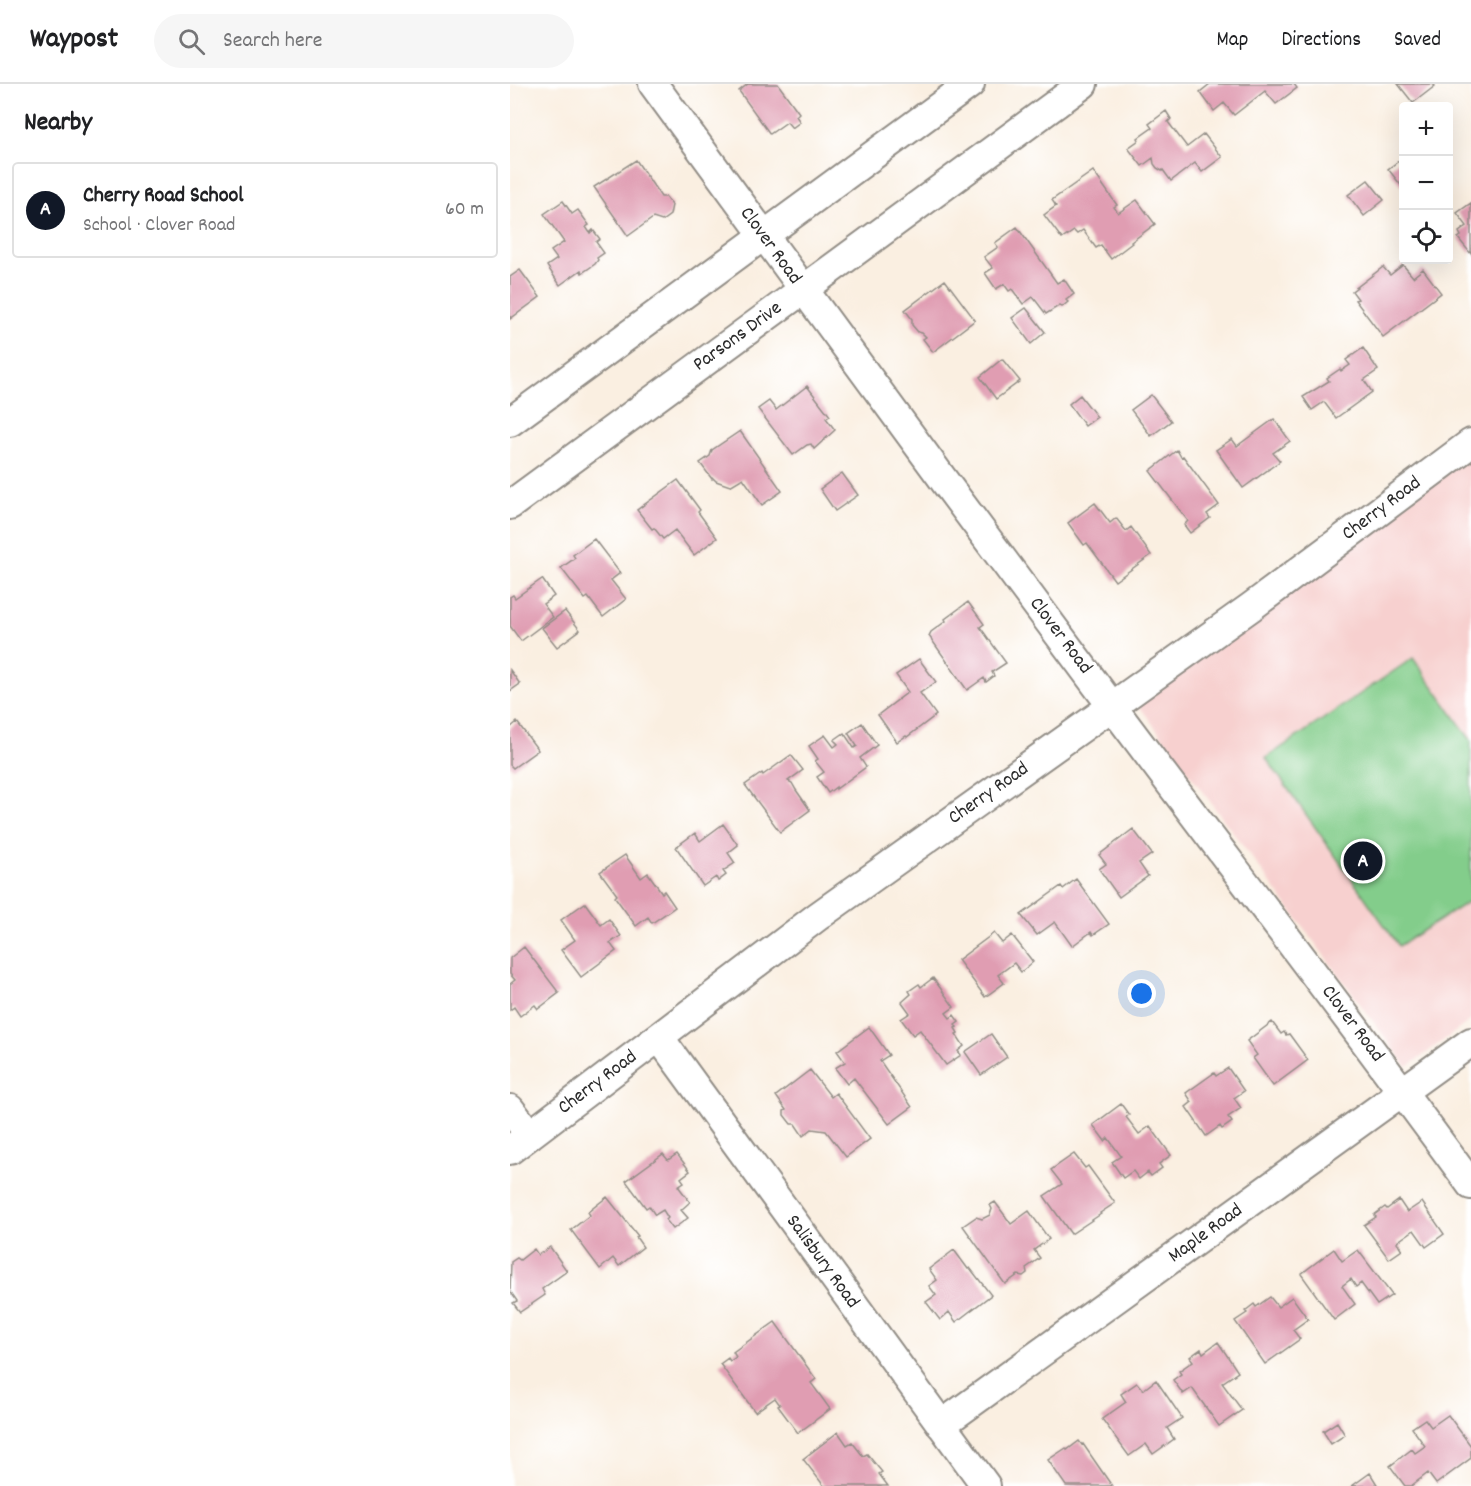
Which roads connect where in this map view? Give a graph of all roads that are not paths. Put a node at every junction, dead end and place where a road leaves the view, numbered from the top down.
1 (653, 84) edge
2 (970, 84) edge
3 (1083, 84) edge
4 (764, 236) junction
5 (802, 290) junction
6 (510, 422) edge
7 (1471, 443) edge
8 (510, 506) edge
9 (1112, 706) junction
10 (659, 1037) junction
11 (1471, 1042) edge
12 (1404, 1092) junction
13 (510, 1109) edge
14 (520, 1143) edge
15 (1471, 1185) edge
16 (941, 1425) junction
17 (986, 1486) edge

1 - 4 street, Clover Road
2 - 4 street
3 - 5 street, Parsons Drive
4 - 5 street, Clover Road
4 - 6 street
5 - 8 street, Parsons Drive
5 - 9 street, Clover Road
7 - 9 street, Cherry Road
9 - 10 street, Cherry Road
9 - 12 street, Clover Road
10 - 14 street, Cherry Road
10 - 16 street, Salisbury Road
11 - 12 street, Maple Road
12 - 15 street, Clover Road
12 - 16 street, Maple Road
13 - 14 street
16 - 17 street, Salisbury Road

